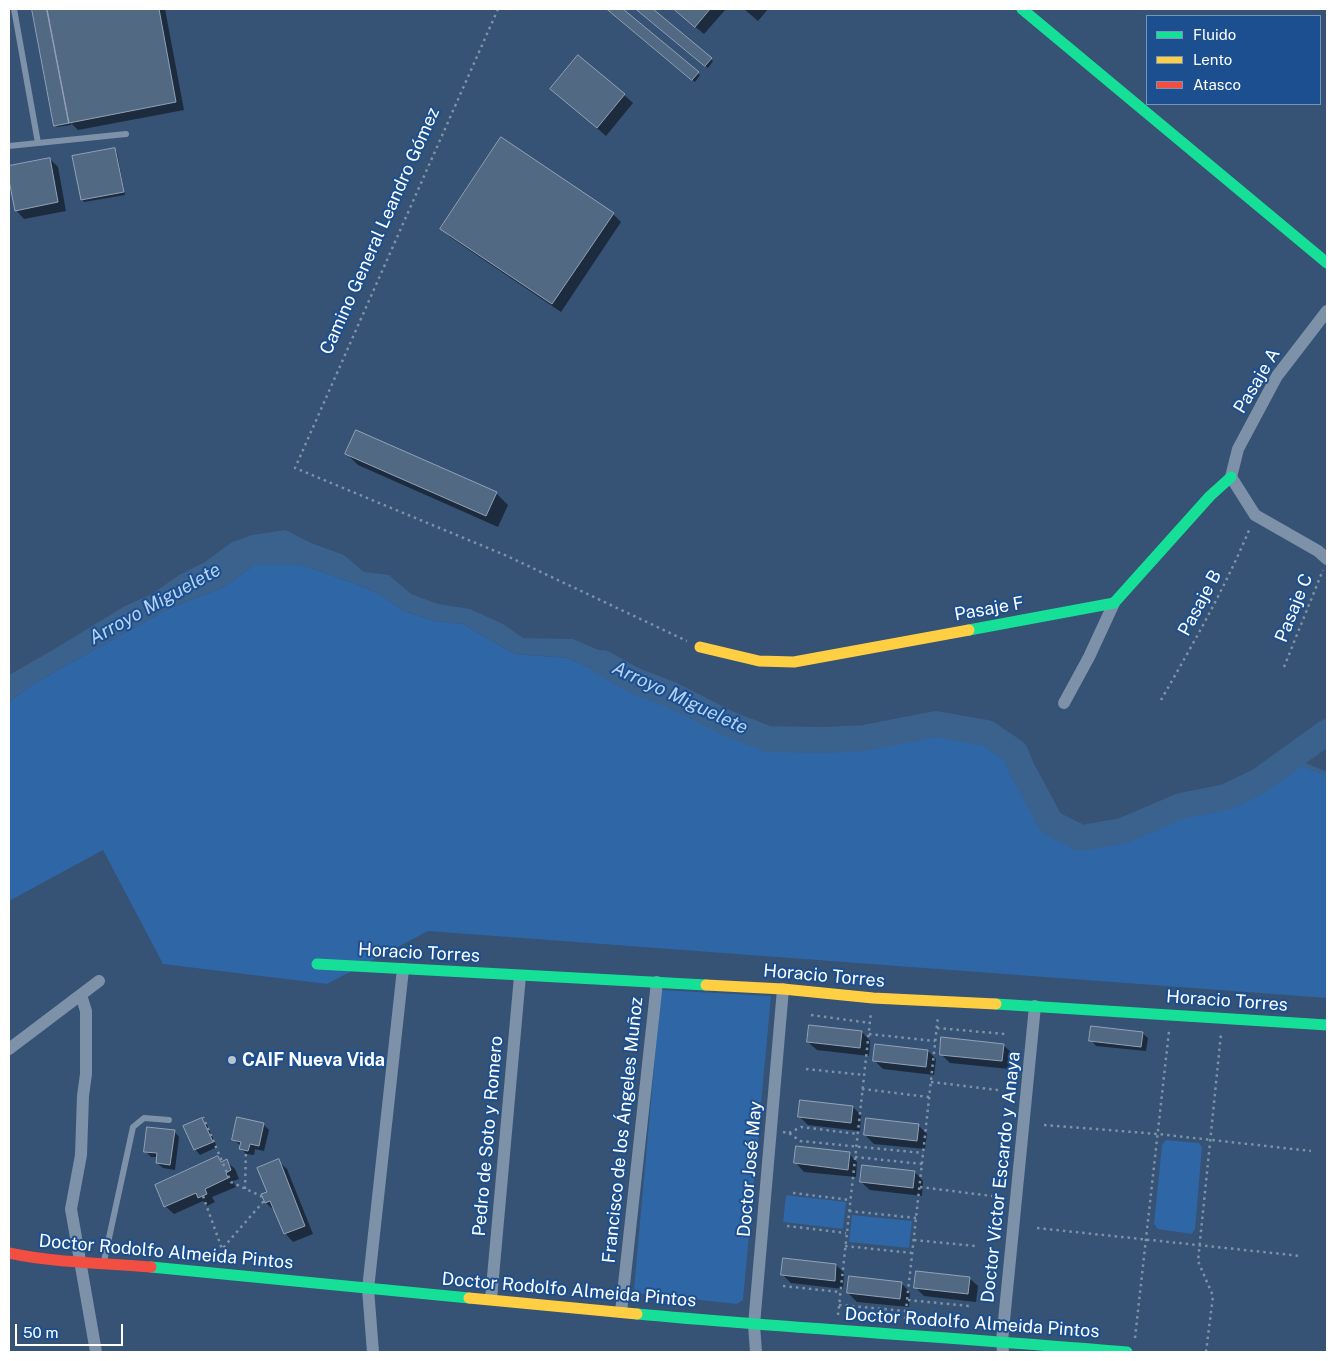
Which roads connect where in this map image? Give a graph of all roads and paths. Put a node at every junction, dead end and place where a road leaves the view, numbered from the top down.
1 (14, 9) edge
2 (498, 9) edge
3 (1022, 9) edge
4 (126, 134) dead end
5 (38, 143) junction
6 (9, 146) edge
7 (1327, 263) edge
8 (1327, 311) edge
9 (1231, 476) junction
10 (1255, 515) junction
11 (1327, 559) edge
12 (1114, 603) junction
13 (700, 647) joint
14 (1284, 667) dead end
15 (1161, 700) dead end
16 (1064, 703) dead end
17 (317, 964) dead end
18 (403, 969) junction
19 (520, 976) junction
20 (99, 981) dead end
21 (656, 982) junction
22 (783, 989) junction
23 (81, 995) junction
24 (873, 998) junction
25 (939, 1002) junction
26 (1035, 1006) junction
27 (1171, 1014) junction
28 (811, 1015) dead end
29 (1223, 1018) junction
30 (870, 1022) junction
31 (1327, 1025) edge
32 (937, 1028) junction
33 (868, 1034) junction
34 (1005, 1034) dead end
35 (935, 1041) junction
36 (9, 1050) edge
37 (806, 1069) dead end
38 (864, 1075) junction
39 (931, 1082) junction
40 (862, 1090) junction
41 (998, 1090) dead end
42 (929, 1097) junction
43 (203, 1118) dead end
44 (169, 1120) dead end
45 (1044, 1125) dead end
46 (771, 1130) junction
47 (790, 1133) junction
48 (858, 1134) junction
49 (1158, 1134) junction
50 (1210, 1139) junction
51 (856, 1146) junction
52 (246, 1150) dead end
53 (1311, 1151) dead end
54 (923, 1153) junction
55 (855, 1157) junction
56 (922, 1164) junction
57 (920, 1187) junction
58 (245, 1189) junction
59 (793, 1193) dead end
60 (203, 1196) dead end
61 (992, 1196) dead end
62 (850, 1200) junction
63 (849, 1211) junction
64 (916, 1218) junction
65 (787, 1226) dead end
66 (1037, 1228) dead end
67 (846, 1233) junction
68 (914, 1240) junction
69 (1147, 1240) junction
70 (1199, 1244) junction
71 (845, 1246) junction
72 (975, 1246) dead end
73 (912, 1252) junction
74 (9, 1253) edge
75 (1301, 1256) dead end
76 (104, 1263) junction
77 (82, 1264) junction
78 (783, 1286) dead end
79 (368, 1289) junction
80 (840, 1292) junction
81 (491, 1299) junction
82 (908, 1300) junction
83 (839, 1305) junction
84 (969, 1306) dead end
85 (906, 1311) junction
86 (621, 1312) junction
87 (754, 1325) junction
88 (836, 1330) junction
89 (904, 1335) junction
90 (1002, 1347) edge
91 (1131, 1348) edge
92 (96, 1352) edge
93 (373, 1352) edge
94 (756, 1352) edge
95 (1206, 1352) edge

1 - 5 lane
2 - 13 path, Camino General Leandro Gómez
3 - 7 street
4 - 5 lane
5 - 6 lane
8 - 9 street, Pasaje A
9 - 10 street
9 - 12 street
10 - 11 street
10 - 15 path, Pasaje B
11 - 14 path, Pasaje C
12 - 13 street, Pasaje F
12 - 16 street
17 - 18 street, Horacio Torres
18 - 19 street, Horacio Torres
18 - 79 street
19 - 21 street, Horacio Torres
19 - 81 street, Pedro de Soto y Romero
20 - 23 street
21 - 22 street, Horacio Torres
21 - 86 street, Francisco de los Ángeles Muñoz
22 - 24 street, Horacio Torres
22 - 46 street, Doctor José May
23 - 36 street
23 - 77 street
24 - 25 street, Horacio Torres
24 - 30 path
25 - 26 street, Horacio Torres
25 - 32 path
26 - 27 street, Horacio Torres
26 - 90 street, Doctor Víctor Escardo y Anaya
27 - 29 street, Horacio Torres
27 - 49 path
28 - 30 path
29 - 31 street, Horacio Torres
29 - 50 path
30 - 33 path
32 - 34 path
32 - 35 path
33 - 35 path
33 - 38 path
35 - 39 path
37 - 38 path
38 - 40 path
39 - 41 path
39 - 42 path
40 - 42 path
40 - 48 path
42 - 54 path
43 - 58 path
44 - 76 lane
45 - 49 path
46 - 47 path
46 - 87 street, Doctor José May
47 - 48 path
47 - 51 path
48 - 51 path
49 - 50 path
49 - 69 path
50 - 53 path
50 - 70 path
51 - 54 path
51 - 55 path
52 - 58 path
54 - 56 path
55 - 56 path
55 - 62 path
56 - 57 path
57 - 61 path
57 - 64 path
58 - 60 path
59 - 62 path
62 - 63 path
63 - 64 path
63 - 67 path
64 - 68 path
65 - 67 path
66 - 69 path
67 - 71 path
68 - 72 path
68 - 73 path
69 - 70 path
69 - 91 path
70 - 75 path
70 - 95 path
71 - 73 path
71 - 80 path
73 - 82 path
74 - 77 street, Doctor Rodolfo Almeida Pintos
76 - 77 street, Doctor Rodolfo Almeida Pintos
76 - 79 street, Doctor Rodolfo Almeida Pintos
77 - 92 street
78 - 80 path
79 - 81 street, Doctor Rodolfo Almeida Pintos
79 - 93 street
80 - 83 path
81 - 86 street, Doctor Rodolfo Almeida Pintos
82 - 84 path
82 - 85 path
83 - 85 path
83 - 88 path
85 - 89 path
86 - 87 street, Doctor Rodolfo Almeida Pintos
87 - 88 street, Doctor Rodolfo Almeida Pintos
87 - 94 street, Doctor José May
88 - 89 street, Doctor Rodolfo Almeida Pintos
89 - 90 street, Doctor Rodolfo Almeida Pintos
90 - 91 street, Doctor Rodolfo Almeida Pintos

